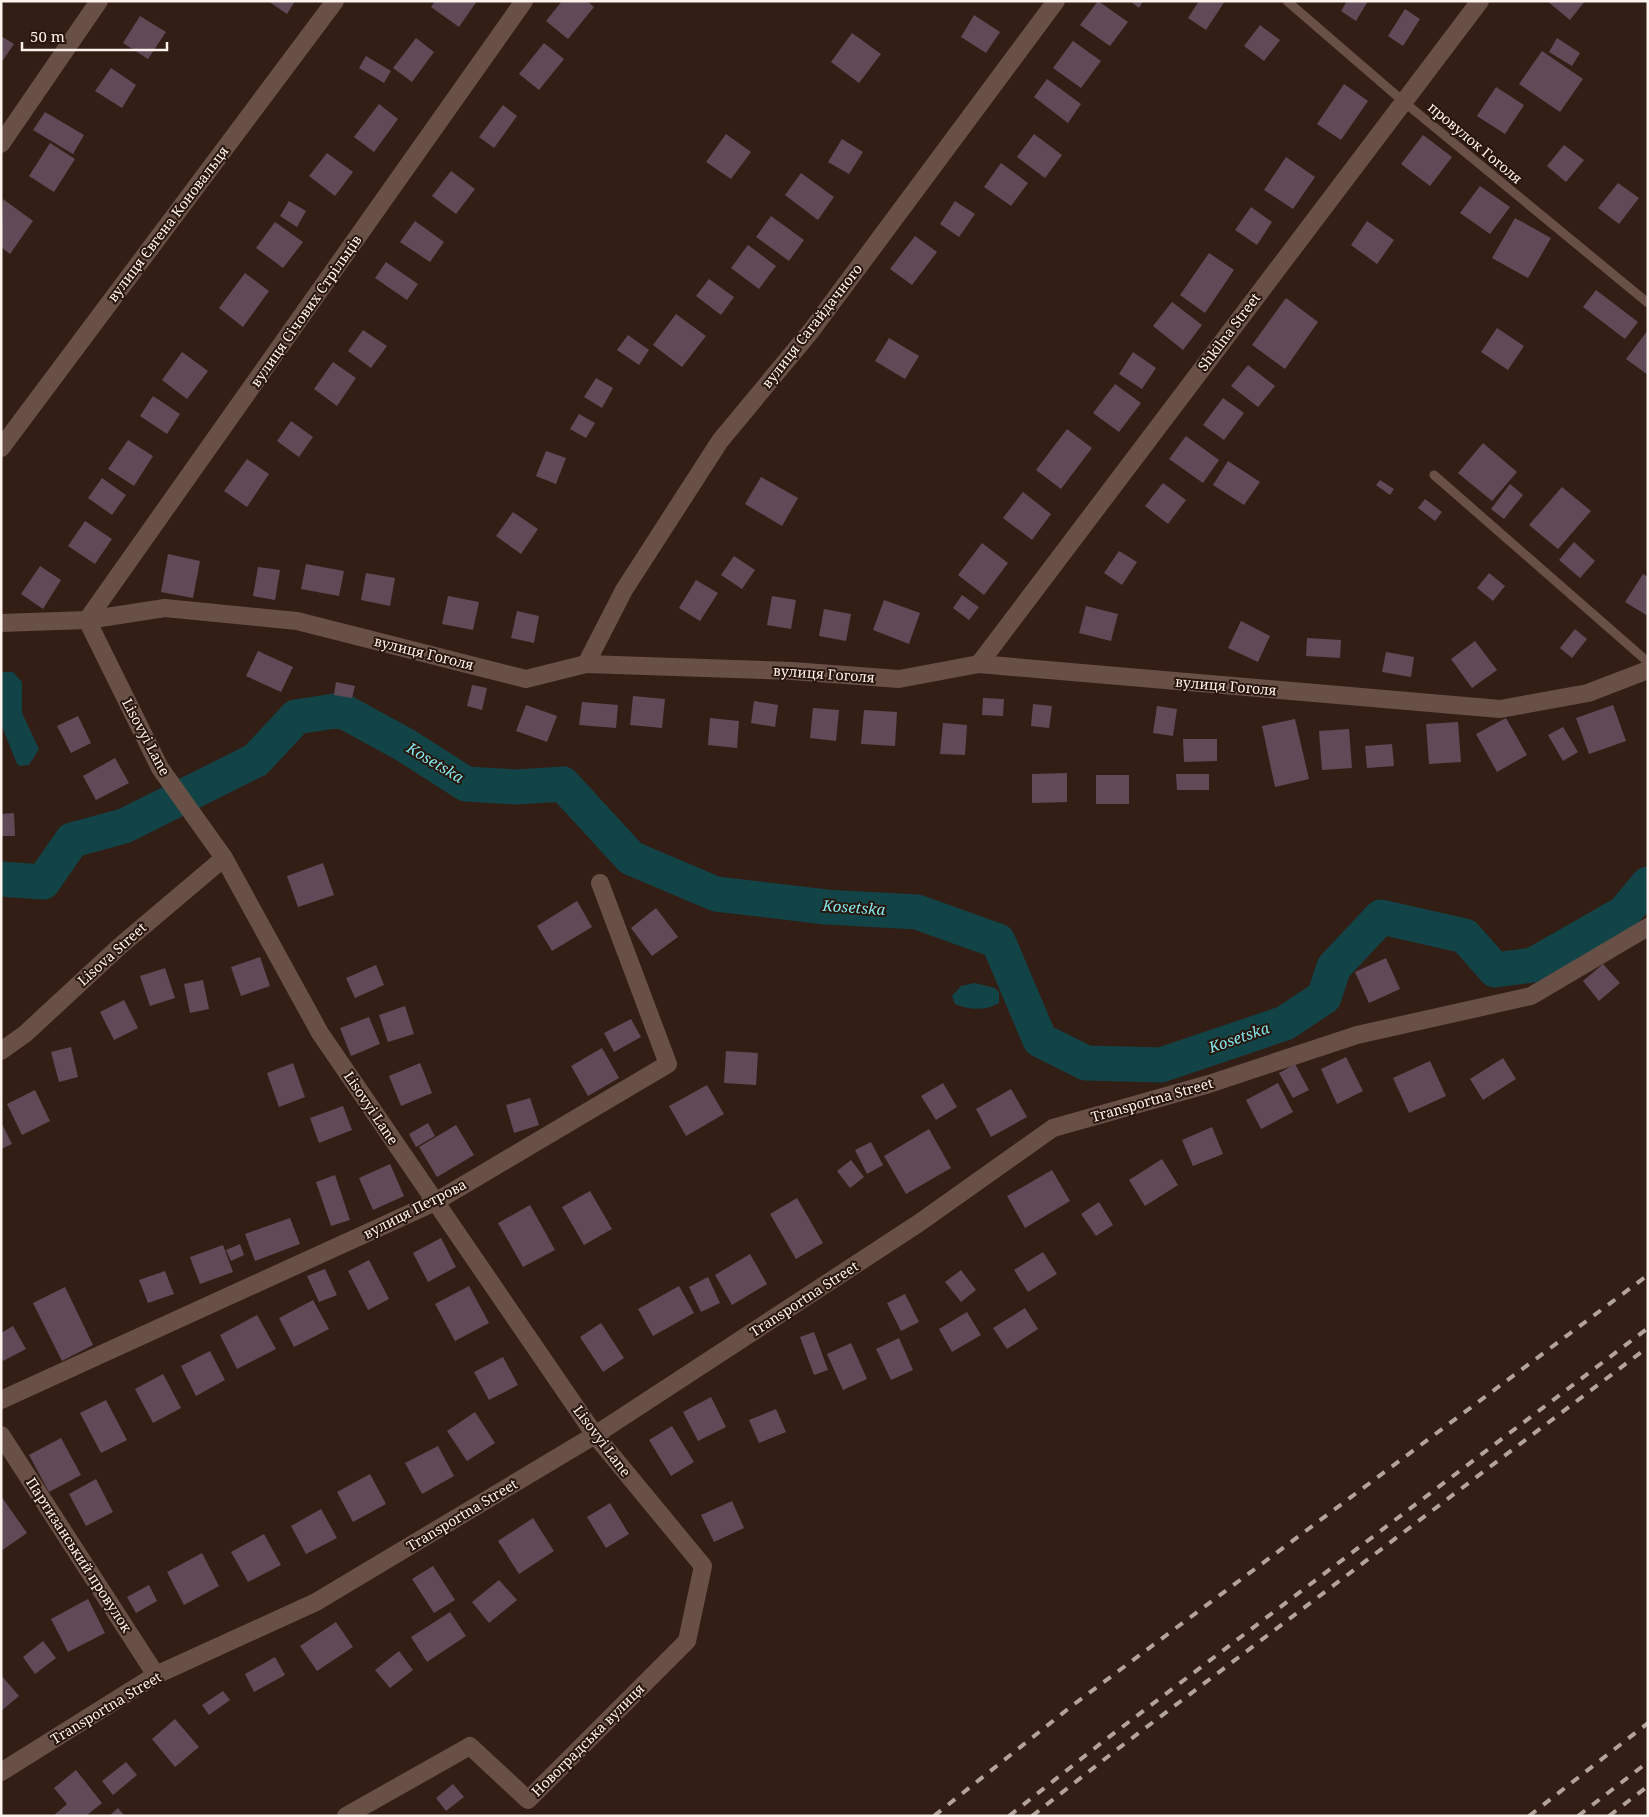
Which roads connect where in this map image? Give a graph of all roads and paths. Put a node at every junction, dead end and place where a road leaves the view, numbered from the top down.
1 (99, 1) edge
2 (335, 1) edge
3 (524, 1) edge
4 (1056, 1) edge
5 (1286, 1) edge
6 (1480, 1) edge
7 (1404, 102) junction
8 (1, 144) edge
9 (1648, 303) edge
10 (1, 448) edge
11 (1434, 475) dead end
12 (88, 620) junction
13 (1, 623) edge
14 (1648, 662) edge
15 (586, 664) junction
16 (979, 664) junction
17 (1648, 670) edge
18 (224, 858) junction
19 (600, 883) dead end
20 (1648, 927) edge
21 (1, 1051) edge
22 (435, 1202) junction
23 (1, 1400) edge
24 (595, 1434) junction
25 (1, 1435) edge
26 (702, 1566) joint
27 (156, 1676) junction
28 (1, 1772) edge
29 (346, 1816) edge

1 - 8 street
2 - 10 street, вулиця Євгена Коновальця
3 - 12 street, вулиця Січових Стрільців
4 - 15 street, вулиця Сагайдачного
5 - 7 lane, провулок Гоголя
6 - 7 street, Shkilna Street
7 - 9 lane, провулок Гоголя
7 - 16 street, Shkilna Street
11 - 14 lane
12 - 13 street, вулиця Гоголя
12 - 15 street, вулиця Гоголя
12 - 18 street, Lisovyi Lane
15 - 16 street, вулиця Гоголя
16 - 17 street, вулиця Гоголя
18 - 21 street, Lisova Street
18 - 22 street, Lisovyi Lane
19 - 22 street, вулиця Петрова
20 - 24 street, Transportna Street
22 - 23 street, вулиця Петрова
22 - 24 street, Lisovyi Lane
24 - 26 street, Lisovyi Lane
24 - 27 street, Transportna Street
25 - 27 street, Партизанський провулок
26 - 29 street, Новоградська вулиця
27 - 28 street, Transportna Street

